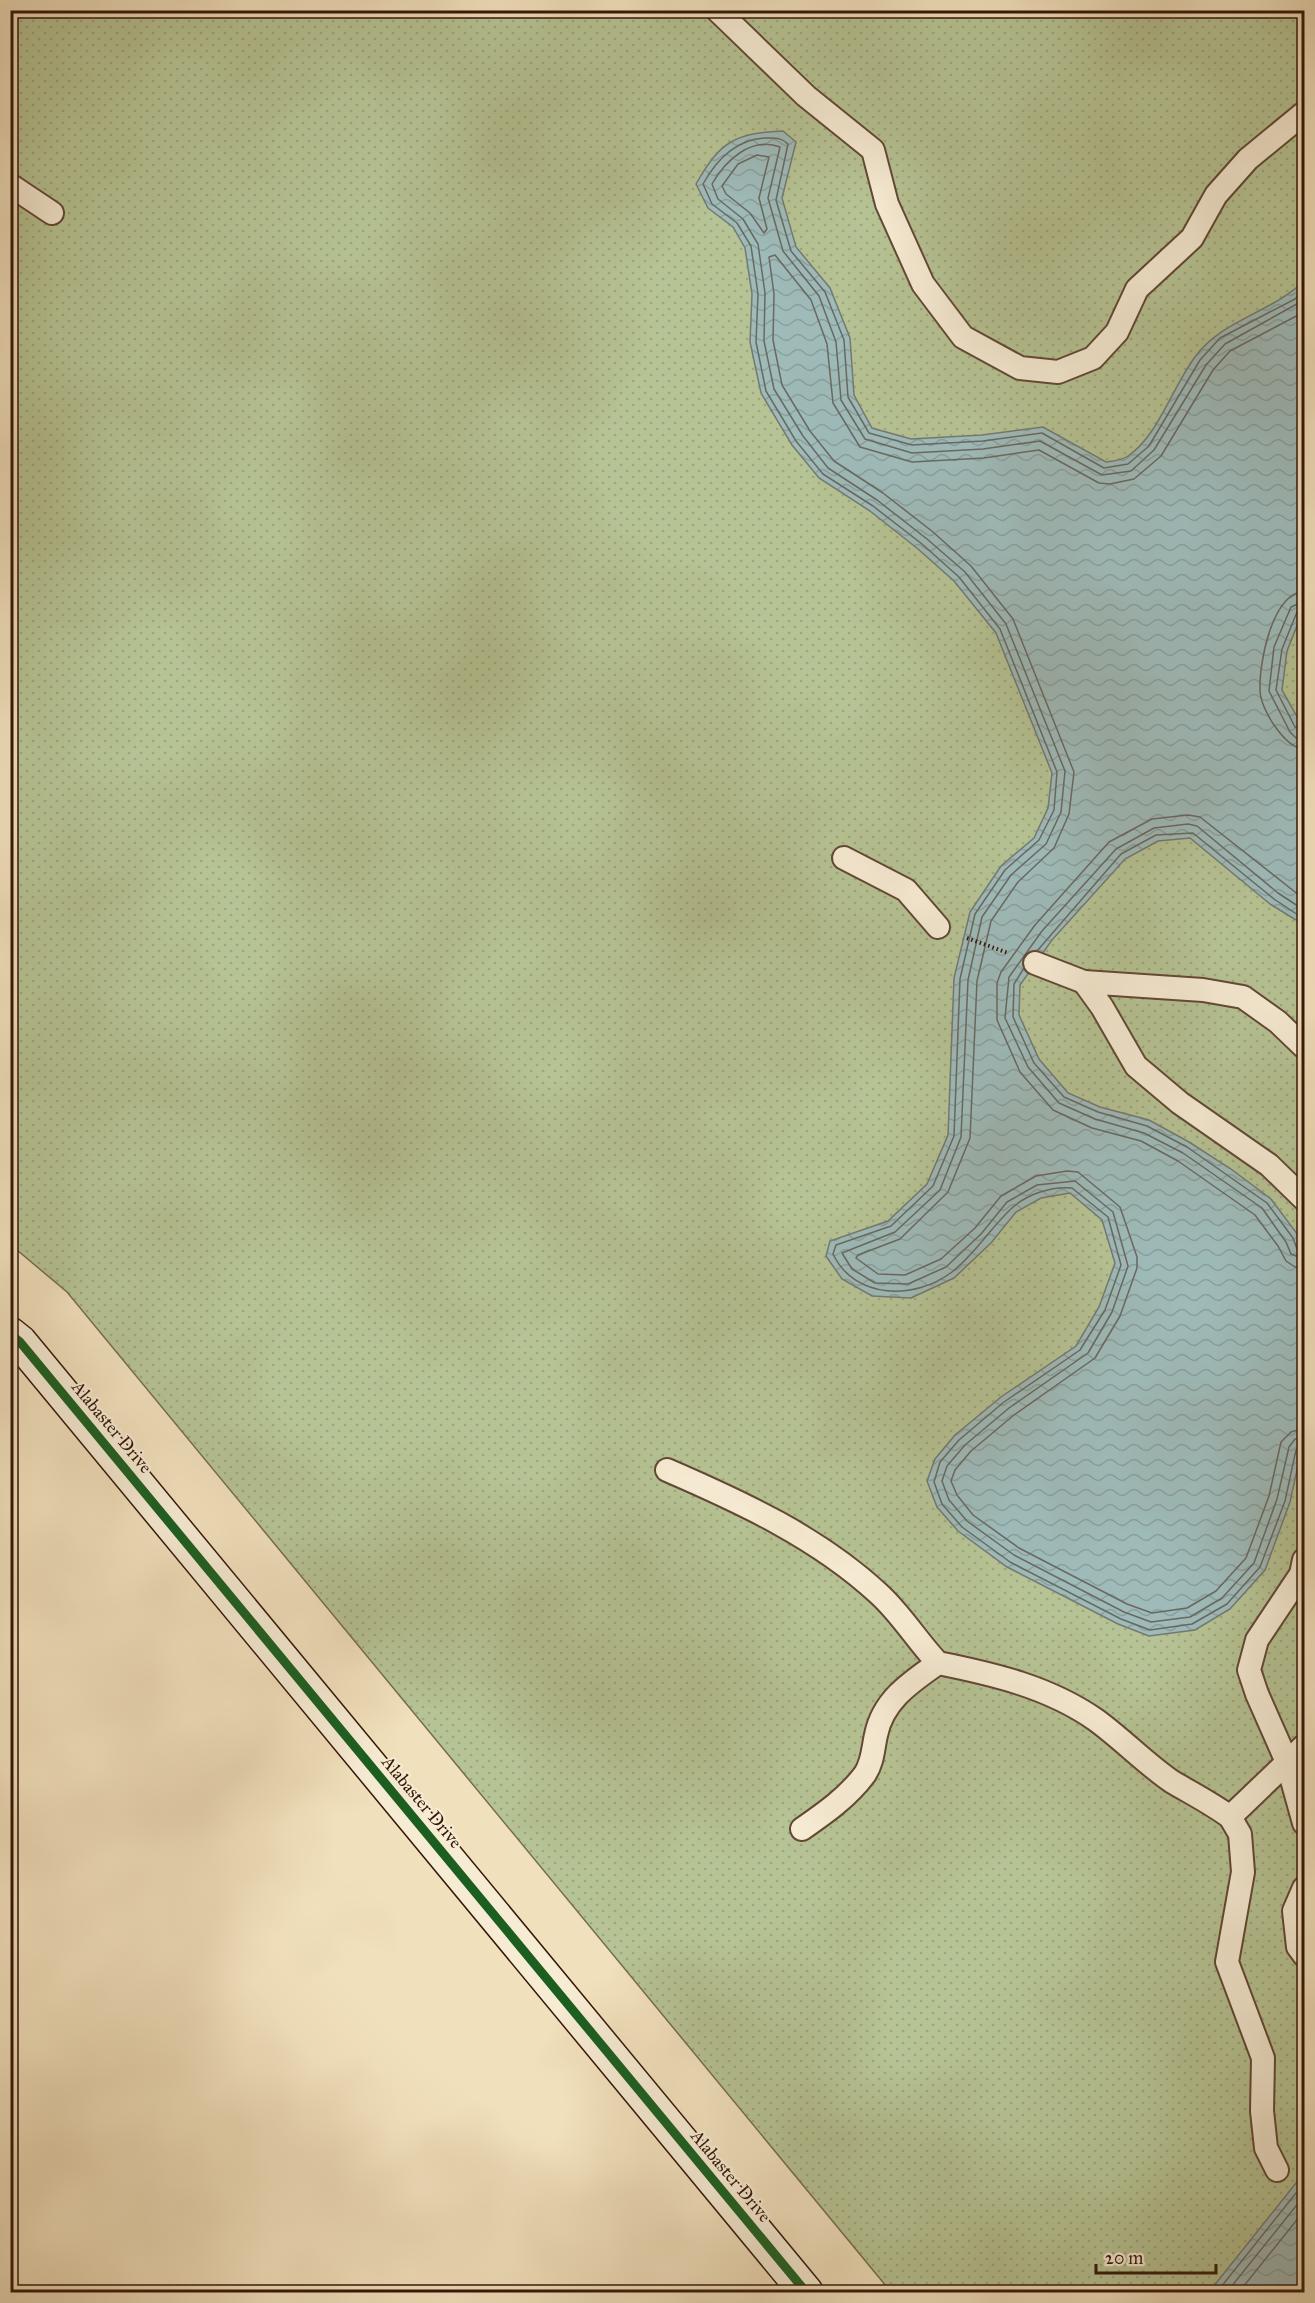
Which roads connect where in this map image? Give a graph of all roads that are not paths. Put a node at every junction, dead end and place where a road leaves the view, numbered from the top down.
1 (717, 10) edge
2 (1305, 113) edge
3 (10, 185) edge
4 (52, 213) dead end
5 (844, 858) dead end
6 (938, 927) road end
7 (1035, 963) road end
8 (1084, 982) junction
9 (1305, 1047) edge
10 (1305, 1199) edge
11 (10, 1334) edge
12 (667, 1470) dead end
13 (1305, 1560) edge
14 (938, 1663) junction
15 (1305, 1746) edge
16 (1287, 1762) junction
17 (1230, 1817) junction
18 (1305, 1823) edge
19 (802, 1829) dead end
20 (1305, 1888) edge
21 (1305, 1955) edge
22 (1277, 2170) dead end
23 (806, 2292) edge

1 - 2 lane
3 - 4 lane
5 - 6 lane
7 - 8 lane
8 - 9 lane
8 - 10 lane
11 - 23 street, Alabaster Drive
12 - 14 lane
13 - 16 lane
14 - 17 lane
14 - 19 lane
15 - 16 lane
16 - 17 lane
16 - 18 lane
17 - 22 lane
20 - 21 lane

